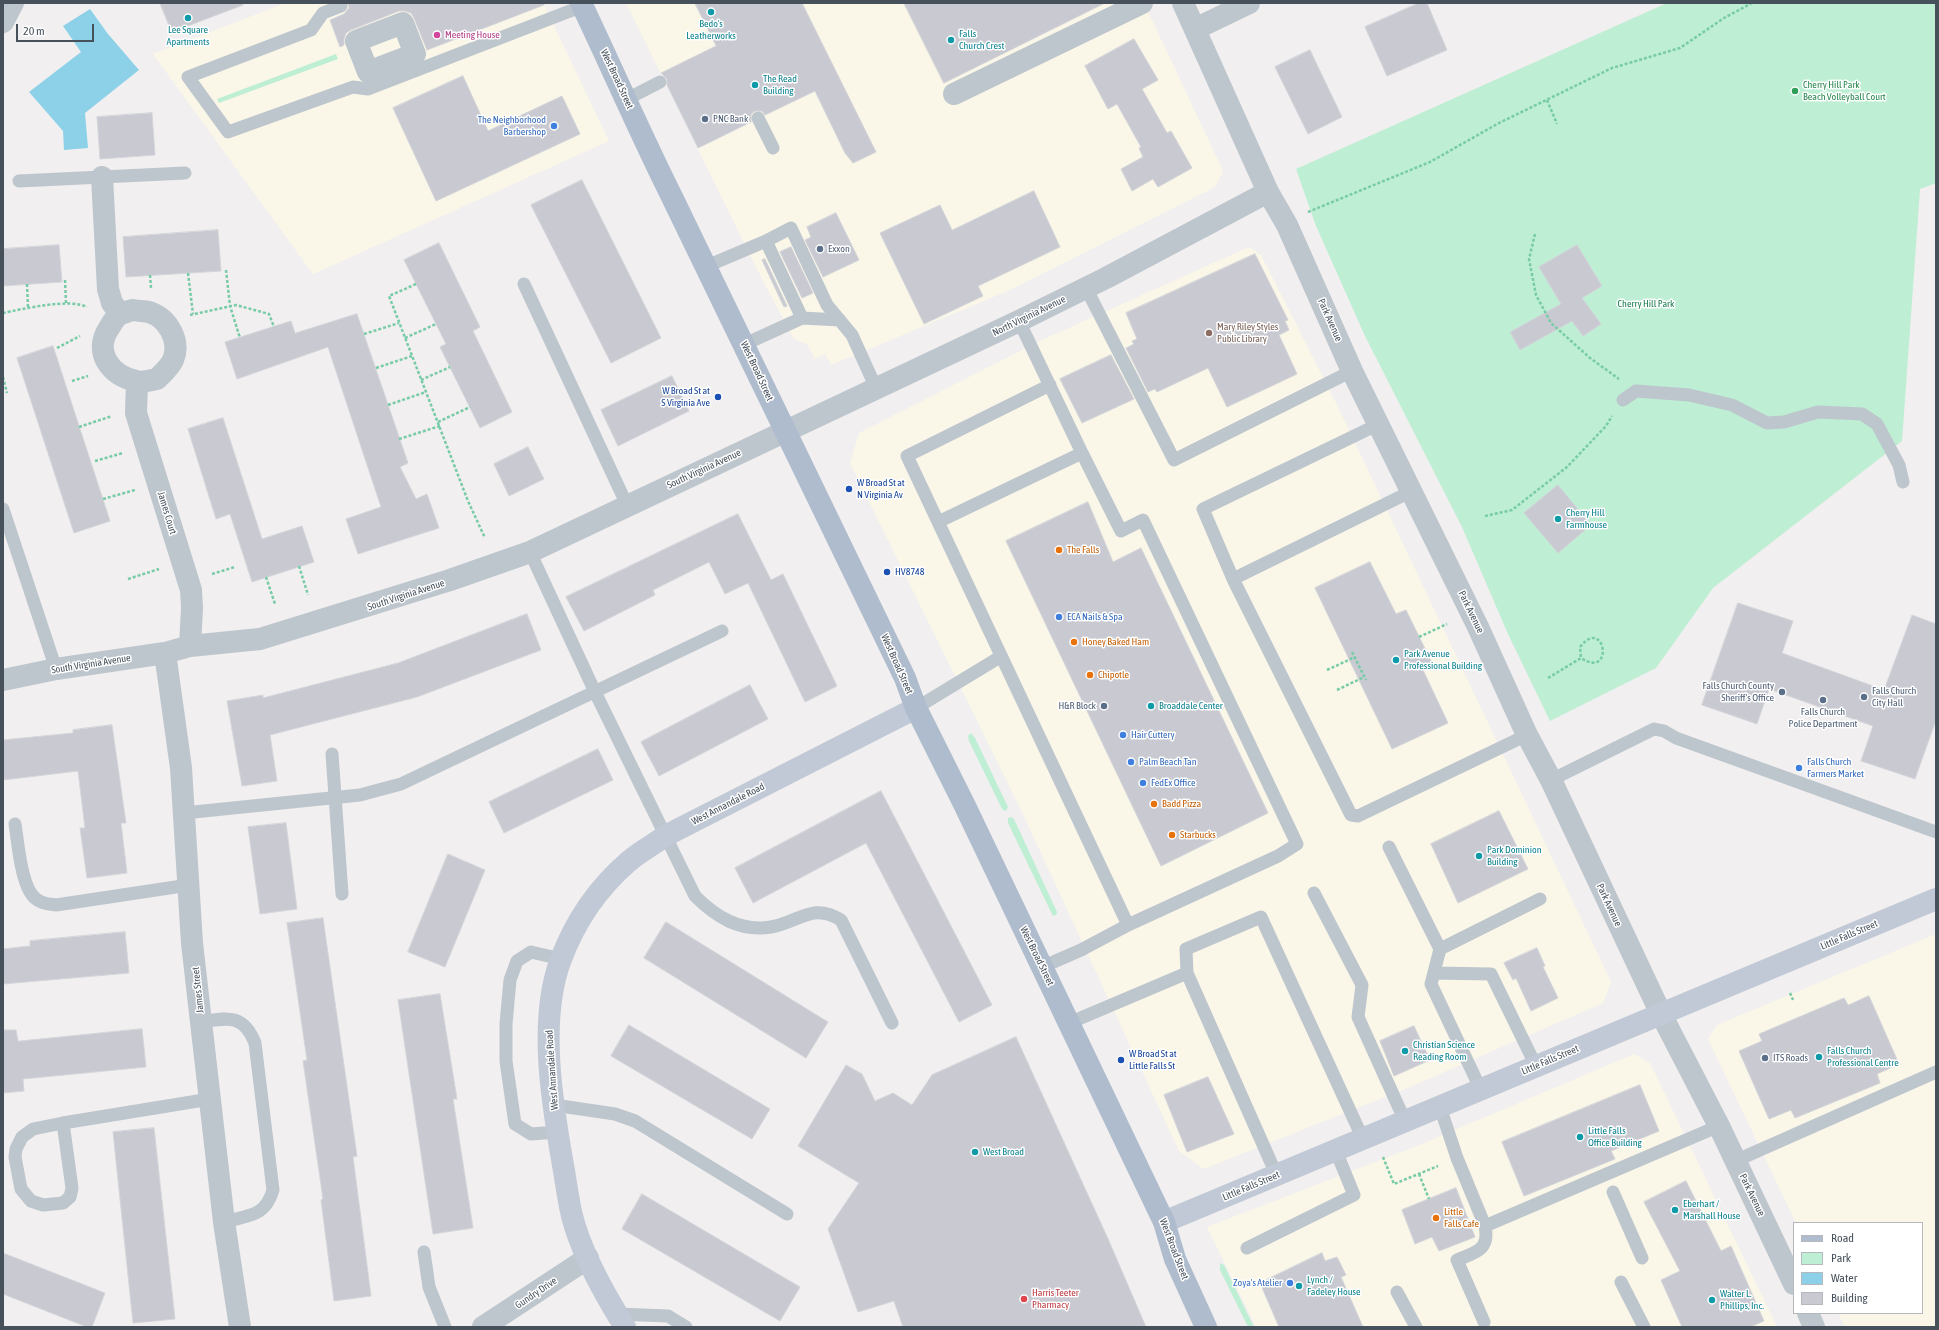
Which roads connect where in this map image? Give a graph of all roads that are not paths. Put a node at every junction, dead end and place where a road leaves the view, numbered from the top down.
1 (13, 3) edge
2 (1142, 3) edge
3 (1183, 3) edge
4 (1250, 3) edge
5 (582, 5) edge
6 (341, 6) dead end
7 (3, 22) edge
8 (1195, 29) junction
9 (660, 82) dead end
10 (954, 94) dead end
11 (626, 99) junction
12 (758, 118) dead end
13 (773, 148) dead end
14 (185, 173) dead end
15 (102, 177) junction
16 (19, 181) dead end
17 (1268, 192) junction
18 (766, 241) junction
19 (707, 266) junction
20 (524, 284) dead end
21 (1086, 288) junction
22 (120, 314) junction
23 (802, 318) junction
24 (840, 320) junction
25 (1019, 321) junction
26 (745, 344) junction
27 (1352, 371) junction
28 (137, 382) junction
29 (1050, 385) junction
30 (876, 388) junction
31 (1623, 400) road end
32 (1379, 424) junction
33 (785, 432) junction
34 (1082, 453) junction
35 (1903, 482) dead end
36 (1412, 491) junction
37 (627, 505) junction
38 (3, 509) edge
39 (938, 522) junction
40 (530, 552) junction
41 (1233, 579) junction
42 (722, 631) dead end
43 (190, 646) junction
44 (165, 653) junction
45 (1000, 657) junction
46 (56, 669) junction
47 (3, 680) edge
48 (595, 692) junction
49 (916, 708) junction
50 (1527, 735) junction
51 (332, 754) dead end
52 (1551, 780) junction
53 (334, 798) junction
54 (184, 813) junction
55 (15, 824) dead end
56 (1936, 832) edge
57 (665, 836) junction
58 (1389, 847) dead end
59 (188, 886) junction
60 (1314, 892) dead end
61 (342, 894) dead end
62 (1540, 899) dead end
63 (1936, 899) edge
64 (1128, 925) junction
65 (1440, 949) junction
66 (561, 959) junction
67 (1042, 967) junction
68 (1187, 973) junction
69 (1434, 973) junction
70 (1661, 1014) junction
71 (201, 1022) junction
72 (892, 1023) dead end
73 (1069, 1023) junction
74 (1536, 1066) junction
75 (1936, 1072) edge
76 (1481, 1090) junction
77 (210, 1099) junction
78 (554, 1105) junction
79 (1440, 1107) junction
80 (1405, 1121) junction
81 (63, 1123) junction
82 (1719, 1126) junction
83 (557, 1132) junction
84 (1363, 1139) junction
85 (1336, 1151) junction
86 (1735, 1161) junction
87 (1276, 1176) junction
88 (1613, 1192) dead end
89 (787, 1214) dead end
90 (224, 1222) junction
91 (1164, 1222) junction
92 (1485, 1226) junction
93 (1247, 1248) dead end
94 (424, 1252) dead end
95 (588, 1258) junction
96 (1642, 1258) dead end
97 (1621, 1282) dead end
98 (1793, 1282) edge
99 (1397, 1292) dead end
100 (1808, 1314) edge
101 (621, 1320) edge
102 (1484, 1322) dead end
103 (240, 1327) edge
104 (445, 1327) edge
105 (483, 1327) edge
106 (686, 1327) edge
107 (1206, 1327) edge
108 (1416, 1327) edge
109 (1644, 1327) edge
110 (1814, 1327) edge

1 - 7 street
2 - 10 street
3 - 8 street, Park Avenue
4 - 8 street
5 - 6 lane
5 - 11 main road, West Broad Street
8 - 17 street, Park Avenue
9 - 11 lane
11 - 19 main road, West Broad Street
12 - 13 lane
14 - 15 lane
15 - 16 lane
15 - 22 street
17 - 21 street, North Virginia Avenue
17 - 27 street, Park Avenue
18 - 19 lane
18 - 23 lane
18 - 24 lane
19 - 26 main road, West Broad Street
20 - 37 lane
21 - 25 street, North Virginia Avenue
21 - 27 lane
22 - 28 street
22 - 28 street
23 - 24 lane
23 - 26 lane
24 - 30 lane
25 - 29 lane
25 - 30 street, North Virginia Avenue
26 - 33 main road, West Broad Street
27 - 32 street, Park Avenue
28 - 43 street, James Court
29 - 34 lane
29 - 39 lane
30 - 33 street, North Virginia Avenue
31 - 35 lane
32 - 36 street, Park Avenue
32 - 41 lane
33 - 37 street, South Virginia Avenue
33 - 49 main road, West Broad Street
34 - 39 lane
34 - 64 lane
36 - 41 lane
36 - 50 street, Park Avenue
37 - 40 street, South Virginia Avenue
38 - 46 lane
39 - 45 lane
40 - 43 street, South Virginia Avenue
40 - 48 lane
41 - 50 lane
42 - 48 lane
43 - 44 street, South Virginia Avenue
44 - 46 street, South Virginia Avenue
44 - 54 street, James Street
45 - 49 lane
45 - 64 lane
46 - 47 street, South Virginia Avenue
48 - 53 lane
48 - 57 lane
49 - 57 street, West Annandale Road
49 - 67 main road, West Broad Street
50 - 52 street, Park Avenue
51 - 53 lane
52 - 56 lane
52 - 70 street, Park Avenue
53 - 54 lane
53 - 61 lane
54 - 59 street, James Street
55 - 59 lane
57 - 66 street, West Annandale Road
57 - 72 lane
58 - 65 lane
59 - 71 street, James Street
60 - 80 lane
62 - 65 lane
63 - 70 street, Little Falls Street
64 - 67 lane
65 - 69 lane
66 - 78 street, West Annandale Road
66 - 83 lane
67 - 73 main road, West Broad Street
68 - 73 lane
68 - 84 lane
68 - 87 lane
69 - 74 lane
69 - 76 lane
70 - 74 street, Little Falls Street
70 - 82 street, Park Avenue
71 - 77 street, James Street
71 - 90 lane
73 - 91 main road, West Broad Street
74 - 76 street, Little Falls Street
75 - 86 lane
76 - 79 street, Little Falls Street
77 - 81 lane
77 - 90 street, James Street
78 - 83 street, West Annandale Road
78 - 89 lane
79 - 80 street, Little Falls Street
79 - 92 lane
80 - 84 street, Little Falls Street
81 - 81 lane
82 - 86 street, Park Avenue
82 - 92 lane
83 - 95 street, West Annandale Road
84 - 85 street, Little Falls Street
85 - 87 street, Little Falls Street
85 - 93 lane
86 - 98 street, Park Avenue
87 - 91 street, Little Falls Street
88 - 96 lane
90 - 103 street, James Street
91 - 107 main road, West Broad Street
92 - 102 lane
94 - 104 lane
95 - 101 street, West Annandale Road
95 - 105 street, Gundry Drive
97 - 109 lane
99 - 108 lane
100 - 110 street
101 - 106 lane

